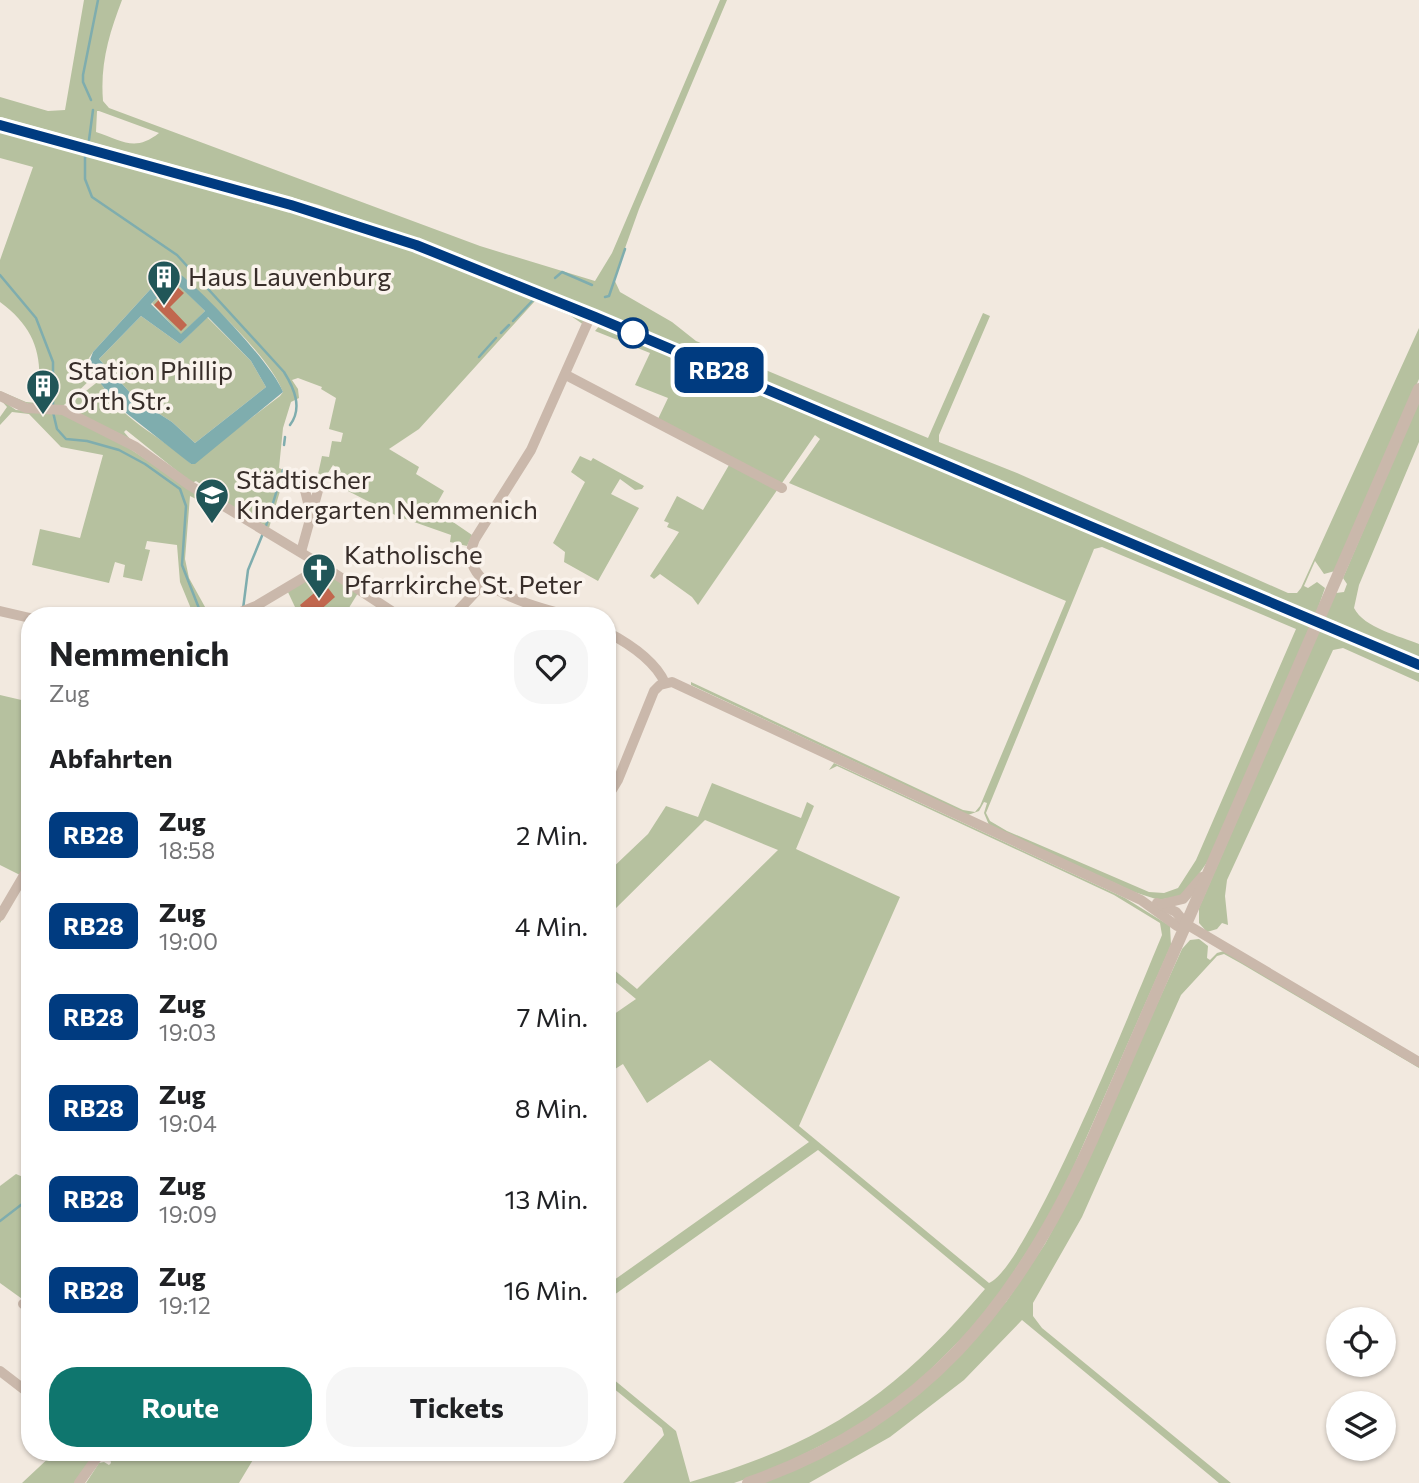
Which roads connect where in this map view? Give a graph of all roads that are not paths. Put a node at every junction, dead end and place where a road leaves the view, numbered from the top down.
1 (591, 315) dead end
2 (566, 375) junction
3 (1419, 389) edge
4 (0, 396) edge
5 (782, 488) dead end
6 (311, 515) dead end
7 (301, 552) junction
8 (323, 566) junction
9 (484, 583) junction
10 (255, 607) edge
11 (385, 607) edge
12 (461, 607) edge
13 (540, 607) edge
14 (0, 611) edge
15 (21, 616) edge
16 (616, 636) edge
17 (665, 683) junction
18 (616, 783) edge
19 (1214, 860) junction
20 (21, 880) edge
21 (1141, 900) junction
22 (1157, 903) junction
23 (0, 916) edge
24 (1186, 925) junction
25 (1419, 1062) edge
26 (0, 1371) edge
27 (21, 1387) edge
28 (95, 1461) edge
29 (83, 1480) edge
30 (748, 1483) edge

1 - 2 street
2 - 5 street
2 - 9 street
3 - 19 street
4 - 7 street
6 - 7 street
7 - 8 street
8 - 10 street
8 - 11 street
9 - 12 street
9 - 13 street
14 - 15 street
16 - 17 street
17 - 18 street
17 - 21 street
19 - 22 street
19 - 24 street
20 - 23 street
21 - 22 street
21 - 24 street
22 - 24 street
24 - 25 street
24 - 30 street
26 - 27 street
28 - 29 street

